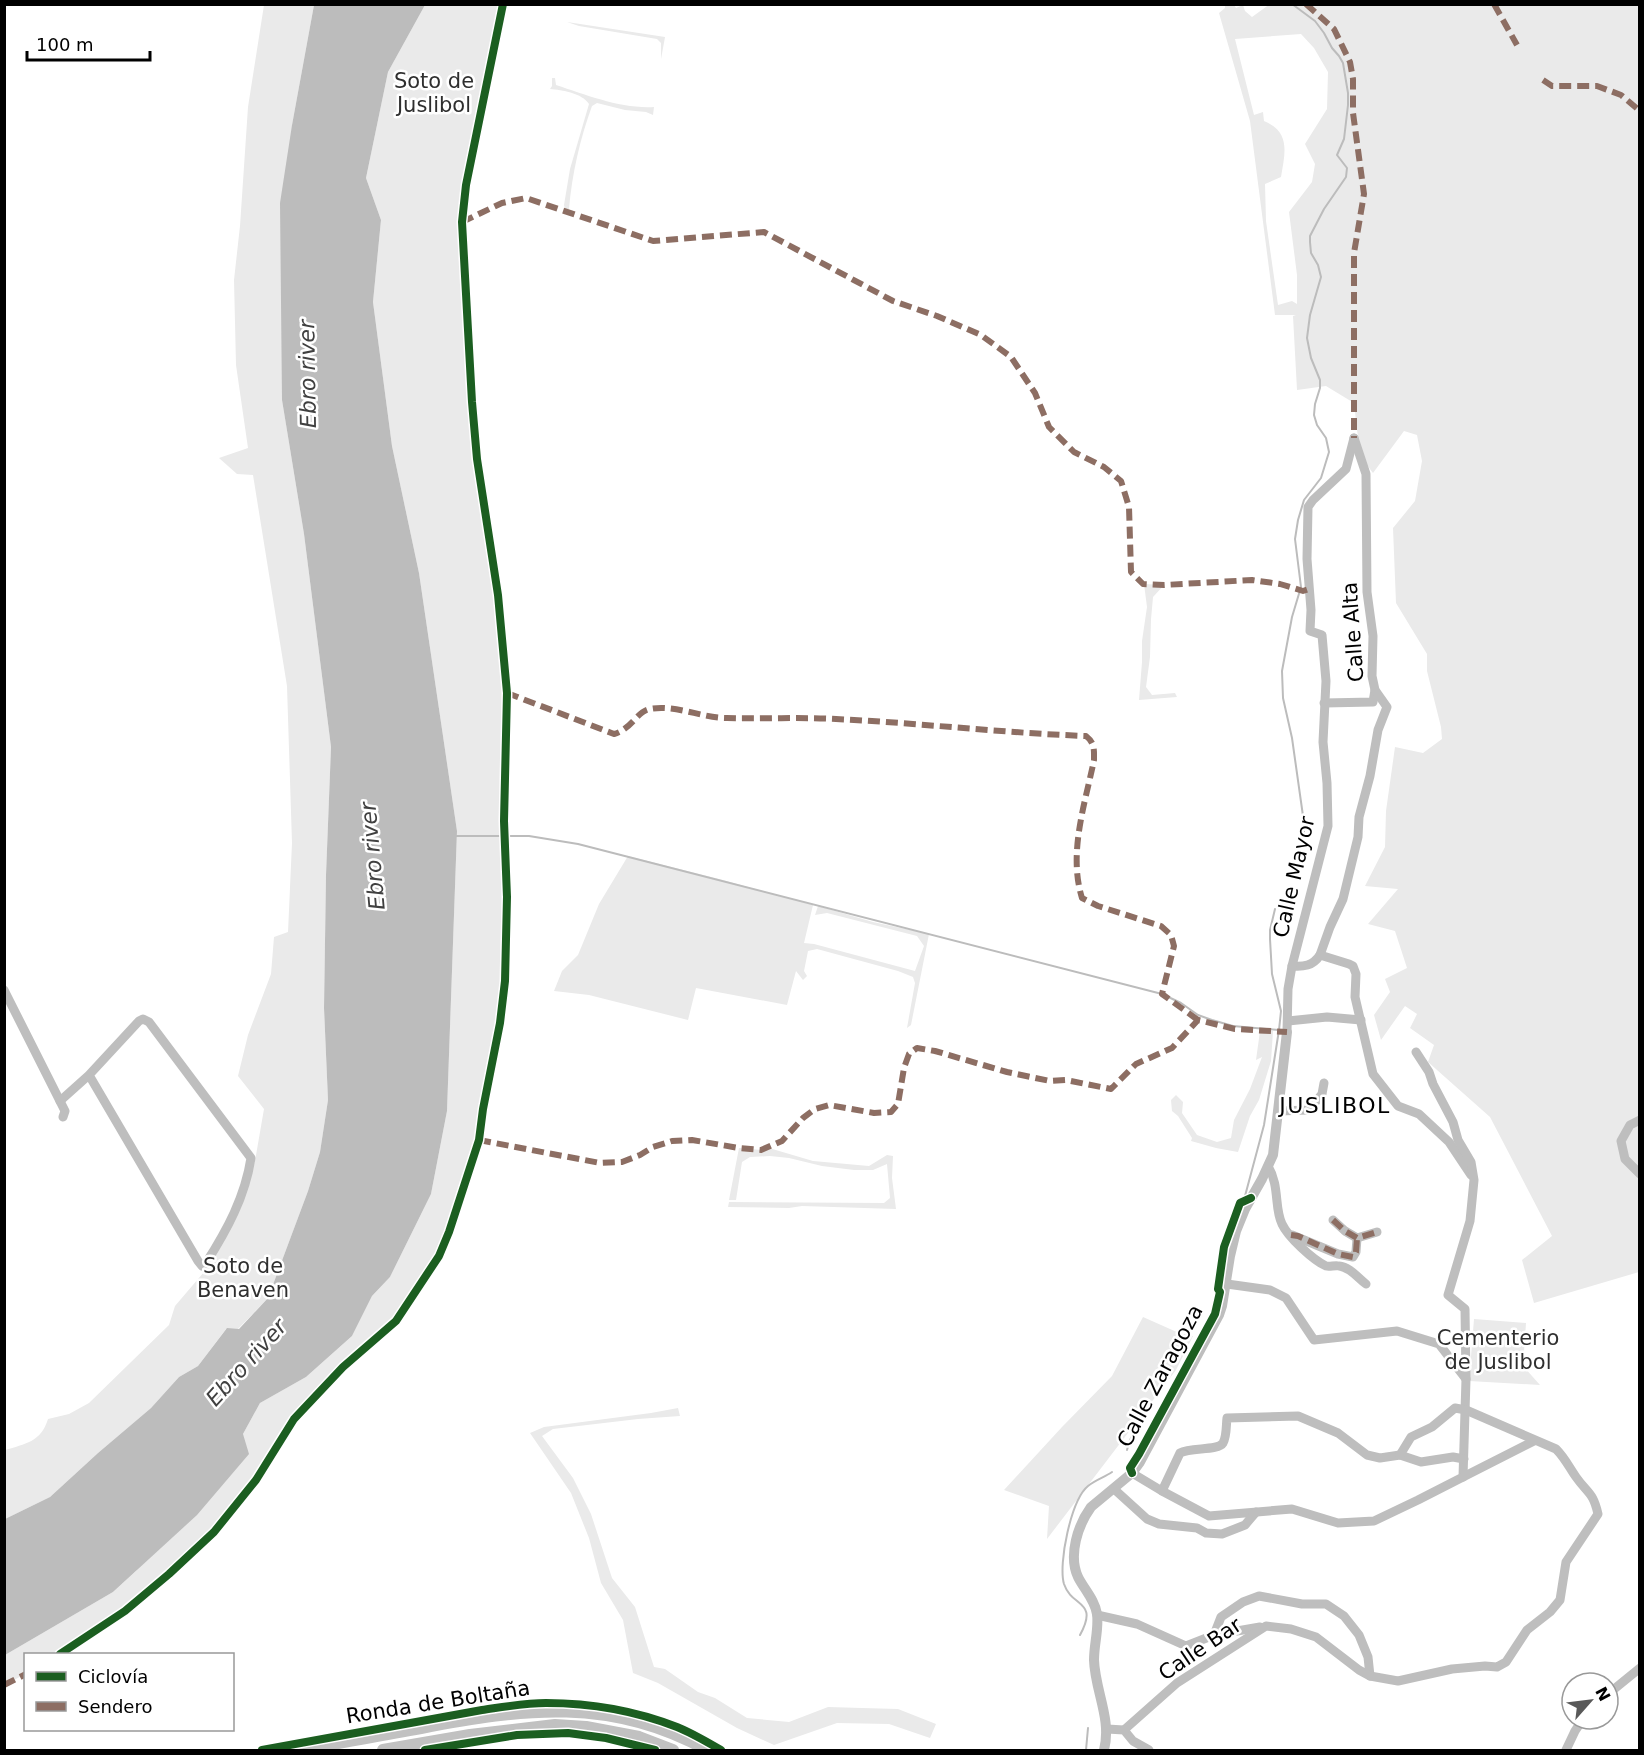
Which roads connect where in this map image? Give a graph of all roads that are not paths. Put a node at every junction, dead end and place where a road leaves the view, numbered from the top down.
1 (1310, 631) joint
2 (1375, 690) junction
3 (1324, 703) junction
4 (1320, 956) junction
5 (1292, 966) junction
6 (4, 990) edge
7 (1361, 1020) junction
8 (1287, 1026) junction
9 (1416, 1052) dead end
10 (88, 1075) junction
11 (1324, 1083) dead end
12 (60, 1101) junction
13 (1278, 1111) junction
14 (63, 1117) dead end
15 (1640, 1120) edge
16 (1269, 1166) junction
17 (1640, 1174) edge
18 (1474, 1180) junction
19 (1333, 1220) dead end
20 (1377, 1232) dead end
21 (1291, 1235) junction
22 (1358, 1238) junction
23 (1227, 1284) junction
24 (1366, 1284) dead end
25 (1466, 1379) junction
26 (1466, 1410) junction
27 (1534, 1441) junction
28 (1400, 1455) junction
29 (1464, 1459) junction
30 (1132, 1473) junction
31 (1463, 1477) junction
32 (1114, 1489) junction
33 (1162, 1491) junction
34 (1256, 1512) junction
35 (1097, 1615) junction
36 (1266, 1626) junction
37 (1214, 1635) junction
38 (1640, 1668) edge
39 (1370, 1677) junction
40 (1620, 1684) edge
41 (1107, 1729) junction
42 (1124, 1730) junction
43 (1575, 1731) edge
44 (299, 1750) edge
45 (383, 1750) edge
46 (673, 1750) edge
47 (707, 1750) edge
48 (1104, 1750) edge
49 (1149, 1750) edge
50 (1566, 1750) edge

1 - 2 street, Calle Alta
1 - 3 street, Calle Mayor
2 - 3 street
2 - 4 street, Calle Alta
3 - 5 street, Calle Mayor
4 - 5 street
4 - 7 street
5 - 8 street, Calle Mayor
6 - 12 street
7 - 8 street
7 - 18 street
8 - 13 street, Calle Zaragoza
9 - 18 street
10 - 10 street
10 - 12 street
11 - 13 street
12 - 14 street
13 - 16 street, Calle Zaragoza
15 - 17 street
16 - 21 street
16 - 23 street, Calle Zaragoza
18 - 25 street
19 - 22 street
20 - 22 street
21 - 22 street
21 - 24 street
23 - 25 street
23 - 30 street, Calle Zaragoza
25 - 26 street
26 - 27 street
26 - 28 street
26 - 29 street
27 - 31 street
27 - 39 street, Calle Bar
28 - 29 street
28 - 33 street
29 - 31 street
30 - 32 street, Calle Zaragoza
30 - 33 street
31 - 34 street
32 - 34 street
32 - 35 street, Calle Zaragoza
33 - 34 street
35 - 37 street
35 - 41 street, Calle Zaragoza
36 - 37 street
36 - 39 street, Calle Bar
36 - 42 street, Calle Bar
37 - 39 street
38 - 40 street
41 - 42 street
41 - 48 street, Calle Zaragoza
42 - 49 street
43 - 50 street
44 - 47 main road, Ronda de Boltaña
45 - 46 main road, Ronda de Boltaña

